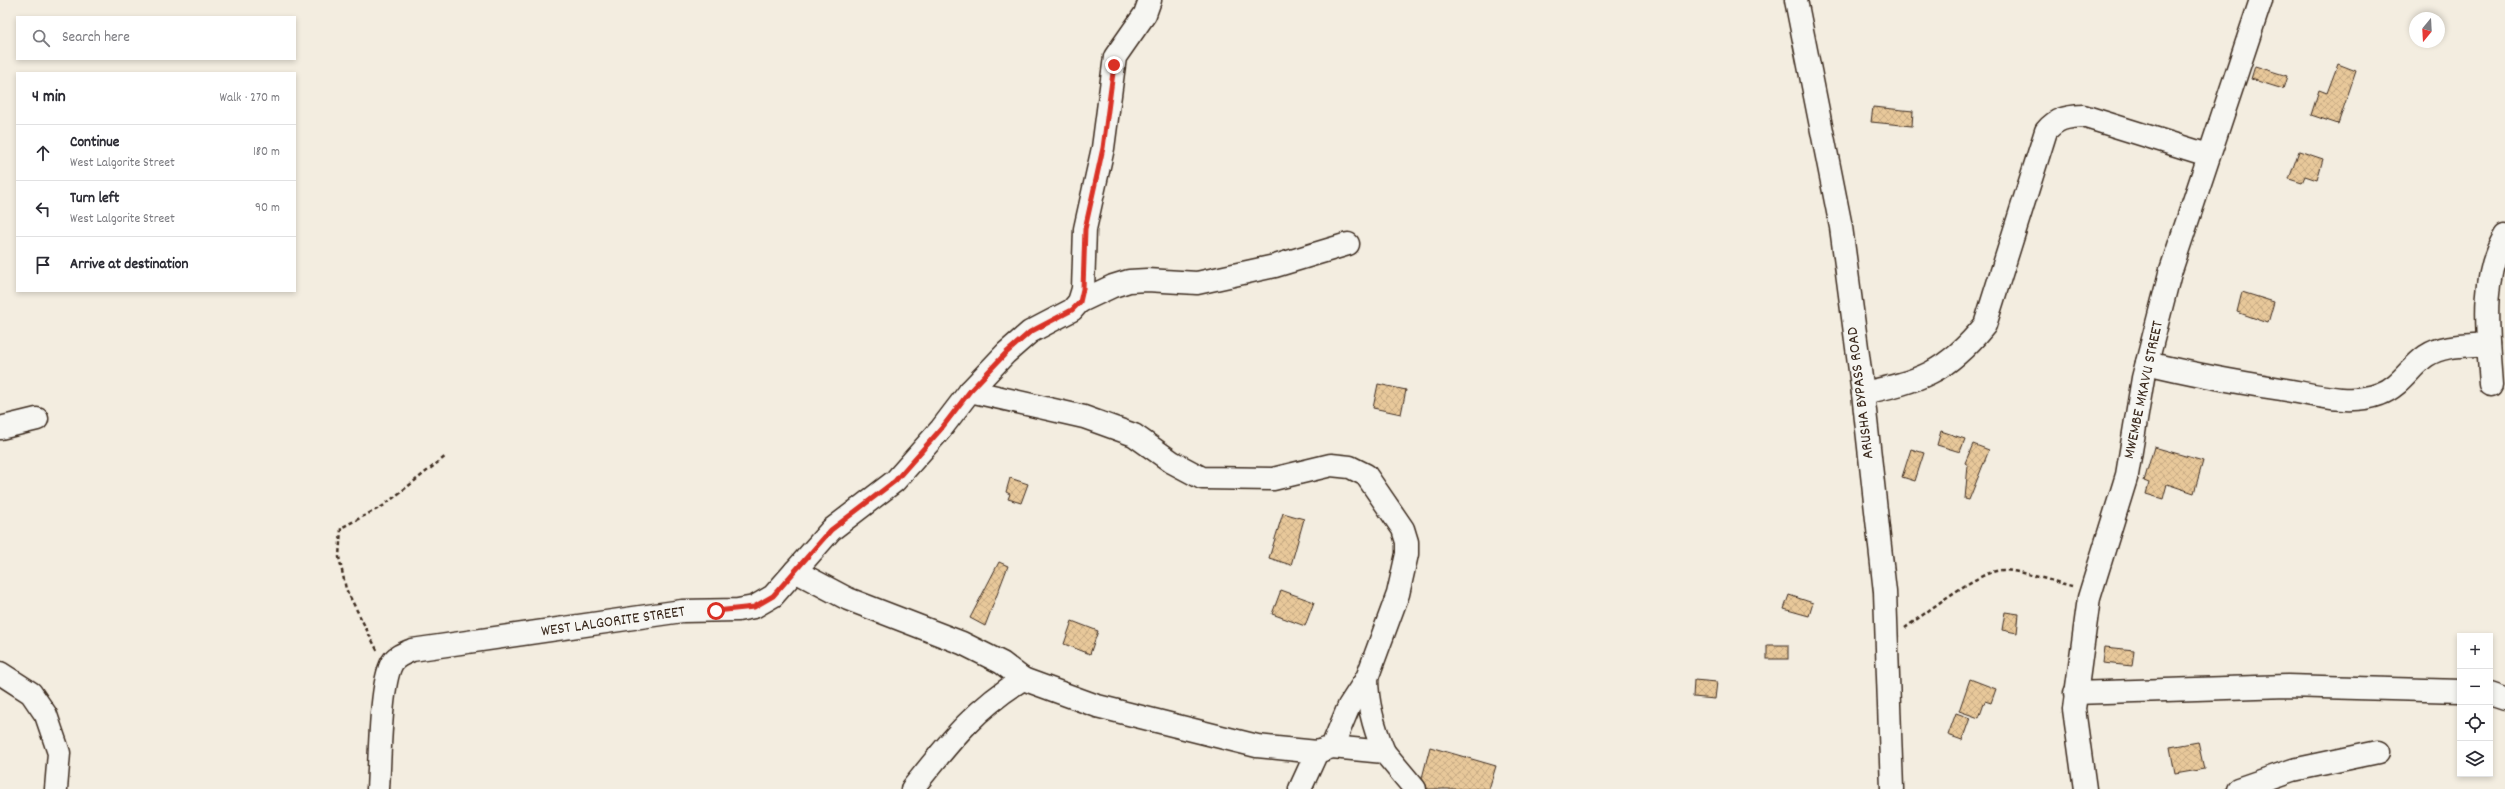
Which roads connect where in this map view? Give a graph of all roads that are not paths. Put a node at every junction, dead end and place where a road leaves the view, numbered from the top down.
1 (1150, 0) edge
2 (1796, 0) edge
3 (2261, 0) edge
4 (2208, 155) junction
5 (2505, 236) edge
6 (1348, 244) dead end
7 (1080, 302) junction
8 (2488, 344) junction
9 (2147, 363) junction
10 (2491, 385) dead end
11 (970, 391) junction
12 (1863, 393) junction
13 (37, 419) dead end
14 (0, 428) edge
15 (795, 571) junction
16 (0, 673) edge
17 (1367, 678) junction
18 (1023, 679) junction
19 (2457, 691) edge
20 (2075, 693) junction
21 (2493, 695) edge
22 (2505, 699) edge
23 (1325, 749) junction
24 (1384, 752) junction
25 (2378, 752) dead end
26 (56, 789) edge
27 (378, 789) edge
28 (912, 789) edge
29 (1300, 789) edge
30 (1415, 789) edge
31 (1892, 789) edge
32 (2085, 789) edge
33 (2238, 789) edge

1 - 7 street
2 - 12 street, ARUSHA BYPASS ROAD
3 - 4 street, MWEMBE MKAVU STREET
4 - 9 street, MWEMBE MKAVU STREET
4 - 12 street
5 - 8 street
6 - 7 street, WEST LALGORITE STREET
7 - 11 street, WEST LALGORITE STREET
8 - 9 street
8 - 10 street
9 - 20 street, MWEMBE MKAVU STREET
11 - 15 street, WEST LALGORITE STREET
11 - 17 street
12 - 31 street, ARUSHA BYPASS ROAD
13 - 14 street
15 - 18 street
15 - 27 street, WEST LALGORITE STREET
16 - 26 street
17 - 23 street
17 - 24 street
18 - 23 street
18 - 28 street
19 - 20 street
20 - 32 street, MWEMBE MKAVU STREET
21 - 22 street
23 - 24 street
23 - 29 street
24 - 30 street
25 - 33 street

